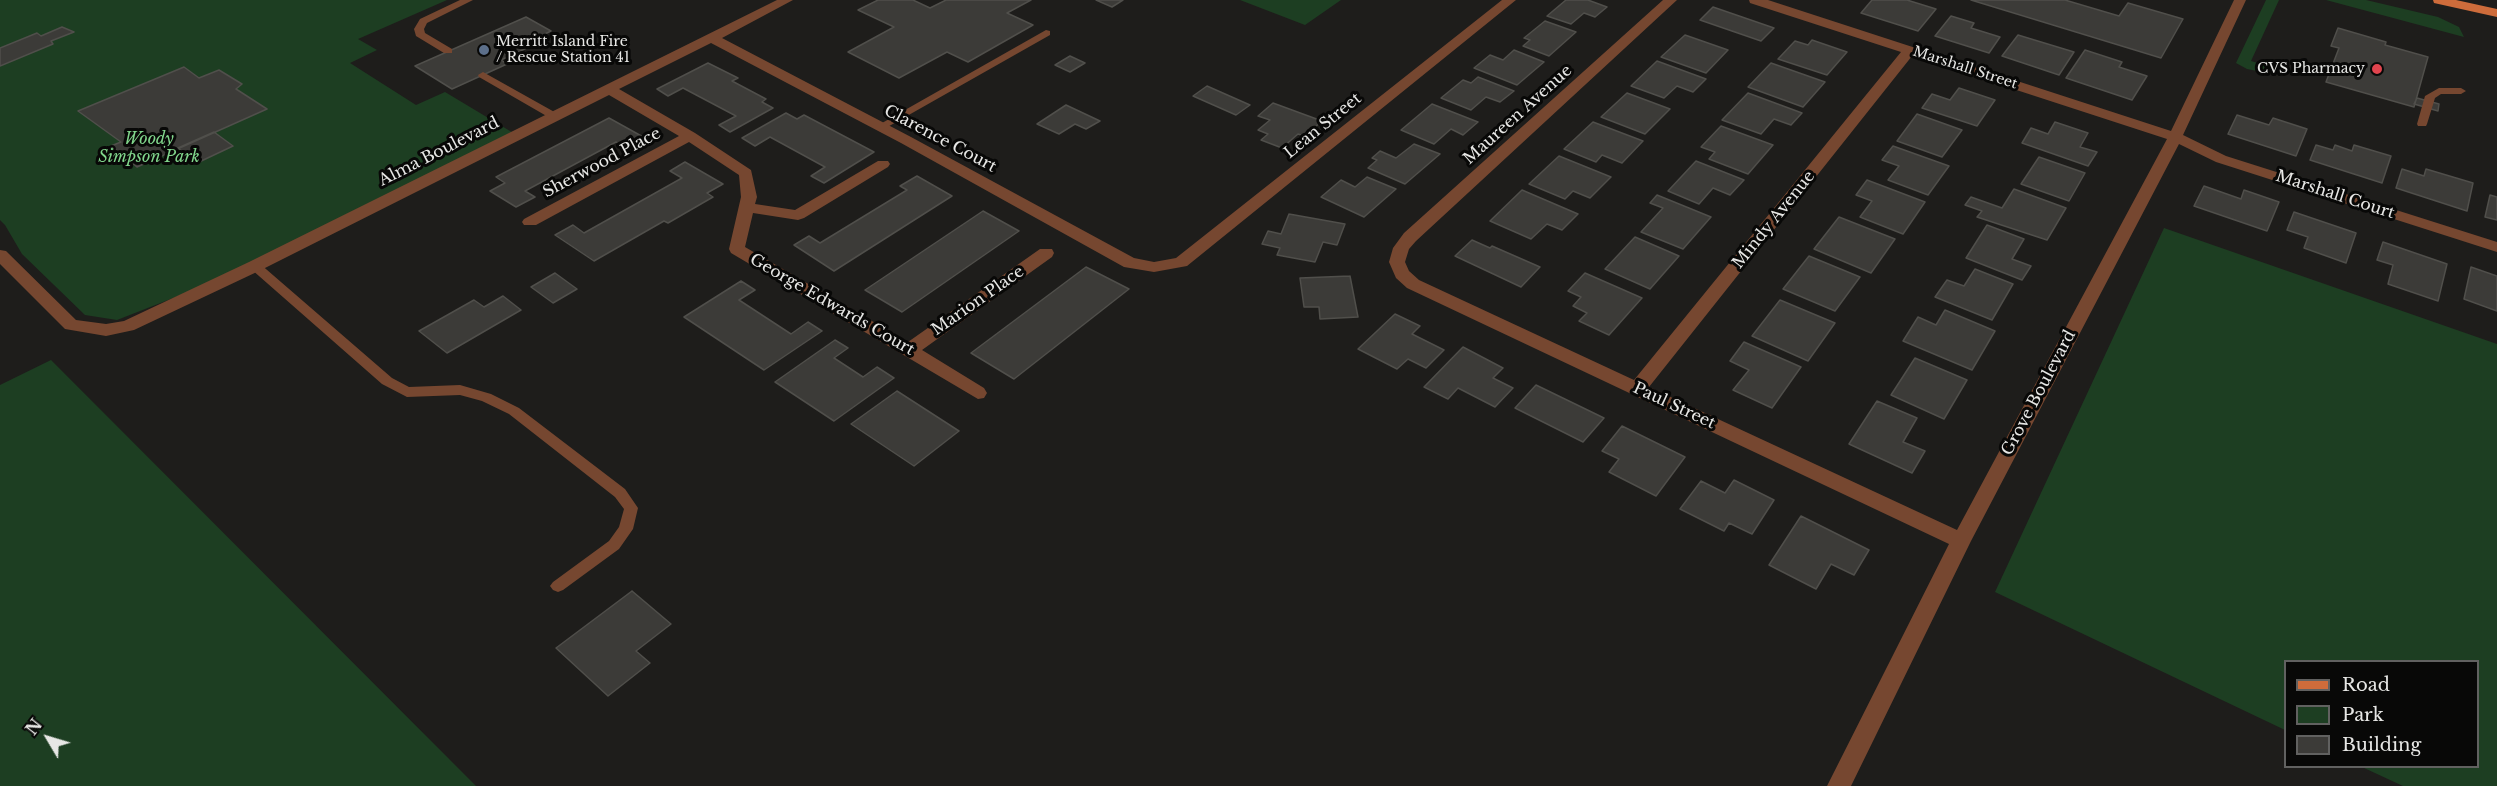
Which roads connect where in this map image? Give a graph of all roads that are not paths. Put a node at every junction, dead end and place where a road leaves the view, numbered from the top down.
1 (468, 0) edge
2 (787, 0) edge
3 (1510, 0) edge
4 (1671, 0) edge
5 (1755, 0) edge
6 (2240, 0) edge
7 (2439, 0) edge
8 (2497, 13) edge
9 (1046, 33) dead end
10 (710, 38) junction
11 (448, 51) dead end
12 (1910, 51) junction
13 (483, 75) dead end
14 (607, 88) junction
15 (2461, 91) dead end
16 (554, 116) junction
17 (2422, 124) dead end
18 (880, 127) junction
19 (690, 136) junction
20 (2175, 137) junction
21 (883, 164) dead end
22 (747, 207) junction
23 (530, 222) dead end
24 (2497, 247) edge
25 (1046, 253) dead end
26 (0, 255) edge
27 (1397, 262) joint
28 (255, 266) junction
29 (1154, 267) joint
30 (909, 350) junction
31 (1637, 389) junction
32 (978, 393) dead end
33 (1961, 541) junction
34 (558, 586) dead end
35 (1839, 786) edge

1 - 11 lane
2 - 10 street, Alma Boulevard
3 - 29 street, Lean Street
4 - 27 street, Maureen Avenue
5 - 12 street, Marshall Street
6 - 20 street, Grove Boulevard
7 - 8 main road
9 - 18 lane
10 - 14 street, Alma Boulevard
10 - 18 street, Clarence Court
12 - 20 street, Marshall Street
12 - 31 street, Mindy Avenue
13 - 16 lane
14 - 16 street, Alma Boulevard
14 - 19 street, George Edwards Court
15 - 17 lane
16 - 28 street, Alma Boulevard
18 - 29 street, Clarence Court
19 - 22 street, George Edwards Court
19 - 23 street, Sherwood Place
20 - 24 street, Marshall Court
20 - 33 street, Grove Boulevard
21 - 22 street
22 - 30 street, George Edwards Court
25 - 30 street, Marion Place
26 - 28 street, Alma Boulevard
27 - 31 street, Paul Street
28 - 34 lane
30 - 32 street, George Edwards Court
31 - 33 street, Paul Street
33 - 35 street, Grove Boulevard

